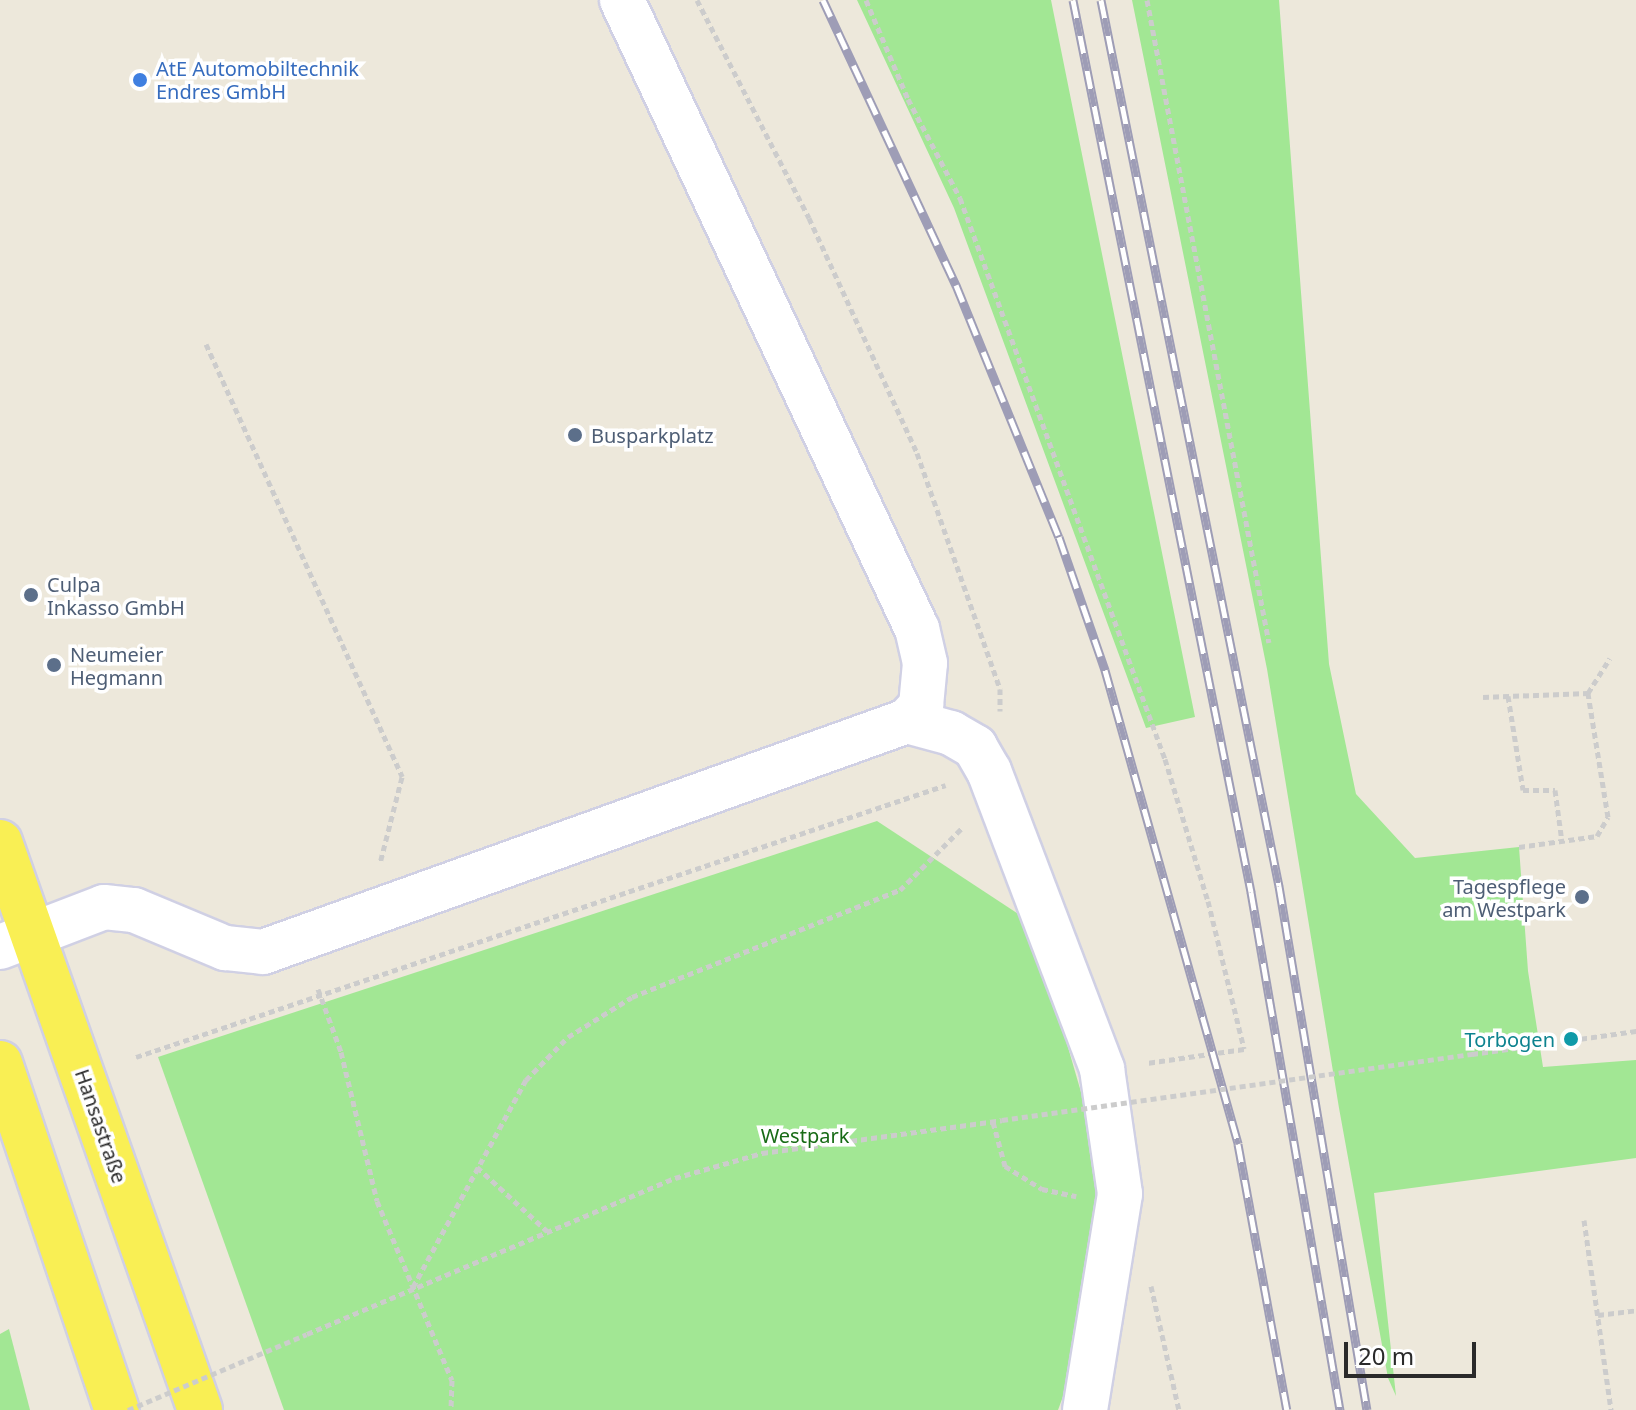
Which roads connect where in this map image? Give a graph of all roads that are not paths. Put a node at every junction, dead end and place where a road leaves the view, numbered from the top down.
1 (622, 0) edge
2 (907, 721) junction
3 (0, 842) edge
4 (17, 938) edge
5 (0, 1063) edge
6 (117, 1410) edge
7 (200, 1410) edge
8 (1085, 1410) edge

1 - 2 lane
2 - 4 lane
2 - 8 lane
3 - 4 main road, Hansastraße
4 - 7 main road, Hansastraße
5 - 6 main road

